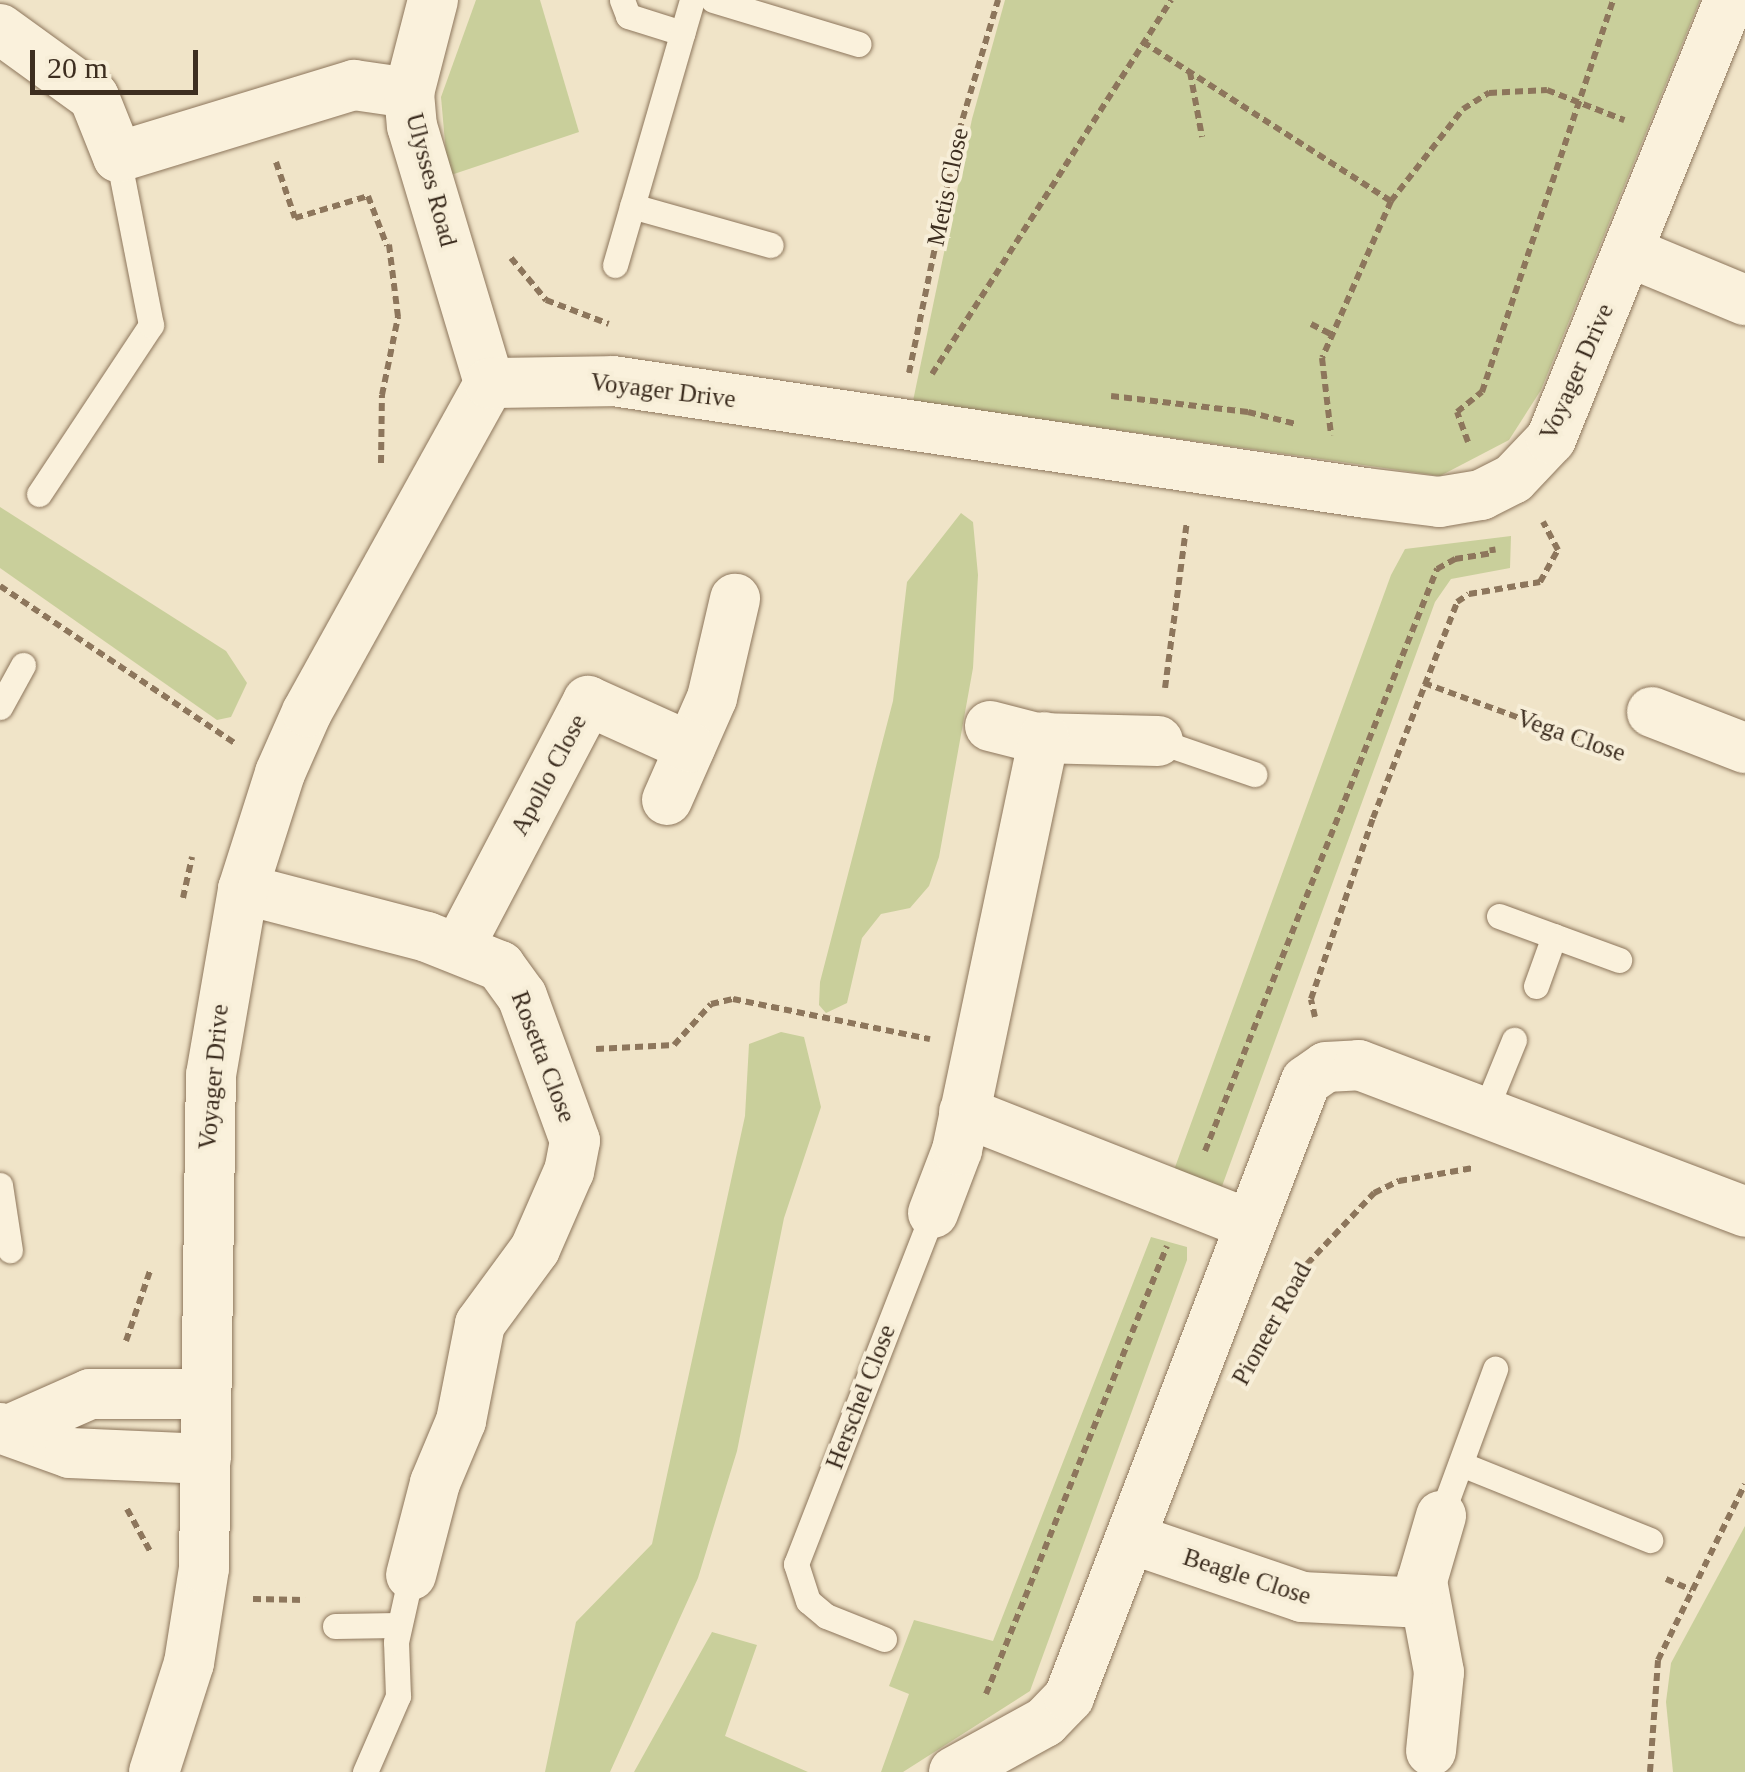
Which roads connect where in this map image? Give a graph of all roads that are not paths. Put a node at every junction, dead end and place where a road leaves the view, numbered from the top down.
1 (433, 0) edge
2 (622, 0) edge
3 (692, 0) edge
4 (713, 0) edge
5 (1729, 0) edge
6 (682, 33) junction
7 (5, 42) edge
8 (859, 44) dead end
9 (409, 94) junction
10 (118, 156) junction
11 (632, 206) junction
12 (771, 245) dead end
13 (1629, 252) junction
14 (615, 265) dead end
15 (1745, 300) edge
16 (490, 383) junction
17 (39, 494) dead end
18 (734, 599) dead end
19 (23, 665) dead end
20 (0, 707) edge
21 (1652, 712) road end
22 (990, 726) dead end
23 (1044, 737) junction
24 (1158, 742) joint
25 (690, 747) junction
26 (1745, 748) edge
27 (1254, 774) dead end
28 (668, 800) dead end
29 (242, 889) junction
30 (1499, 916) dead end
31 (1554, 936) junction
32 (459, 948) junction
33 (1620, 960) dead end
34 (1536, 986) dead end
35 (1514, 1040) dead end
36 (1485, 1111) junction
37 (964, 1112) junction
38 (0, 1185) edge
39 (1745, 1212) edge
40 (933, 1213) joint
41 (1248, 1224) junction
42 (10, 1250) dead end
43 (1495, 1369) dead end
44 (206, 1394) junction
45 (6, 1428) edge
46 (206, 1459) junction
47 (1460, 1464) junction
48 (1442, 1516) joint
49 (1132, 1539) junction
50 (1650, 1540) dead end
51 (411, 1575) joint
52 (1425, 1603) junction
53 (398, 1625) junction
54 (335, 1626) dead end
55 (884, 1639) dead end
56 (1428, 1762) edge
57 (154, 1772) edge
58 (365, 1772) edge
59 (954, 1772) edge

1 - 9 street
2 - 6 lane
3 - 6 lane
4 - 8 lane
5 - 13 street, Voyager Drive
6 - 11 lane
7 - 10 street
9 - 10 street, Ulysses Road
9 - 16 street, Ulysses Road
10 - 17 lane
11 - 12 lane
11 - 14 lane
13 - 15 street
13 - 16 street, Voyager Drive
16 - 29 street, Voyager Drive
18 - 25 street
19 - 20 lane
21 - 26 street, Vega Close
22 - 23 street
23 - 24 street
23 - 37 street, Herschel Close
24 - 27 lane
25 - 28 street
25 - 32 street, Apollo Close
29 - 32 street, Rosetta Close
29 - 44 street, Voyager Drive
30 - 31 lane
31 - 33 lane
31 - 34 lane
32 - 51 street, Rosetta Close
35 - 36 lane
36 - 39 street
36 - 41 street, Pioneer Road
37 - 40 street, Herschel Close
37 - 41 street
38 - 42 lane
40 - 55 lane, Herschel Close
41 - 49 street, Pioneer Road
43 - 47 lane
44 - 45 street
44 - 46 street, Voyager Drive
45 - 46 street
46 - 57 street, Voyager Drive
47 - 48 lane
47 - 50 lane
48 - 52 street
49 - 52 street, Beagle Close
49 - 59 street, Pioneer Road
51 - 53 lane, Rosetta Close
52 - 56 street
53 - 54 lane
53 - 58 lane, Rosetta Close

